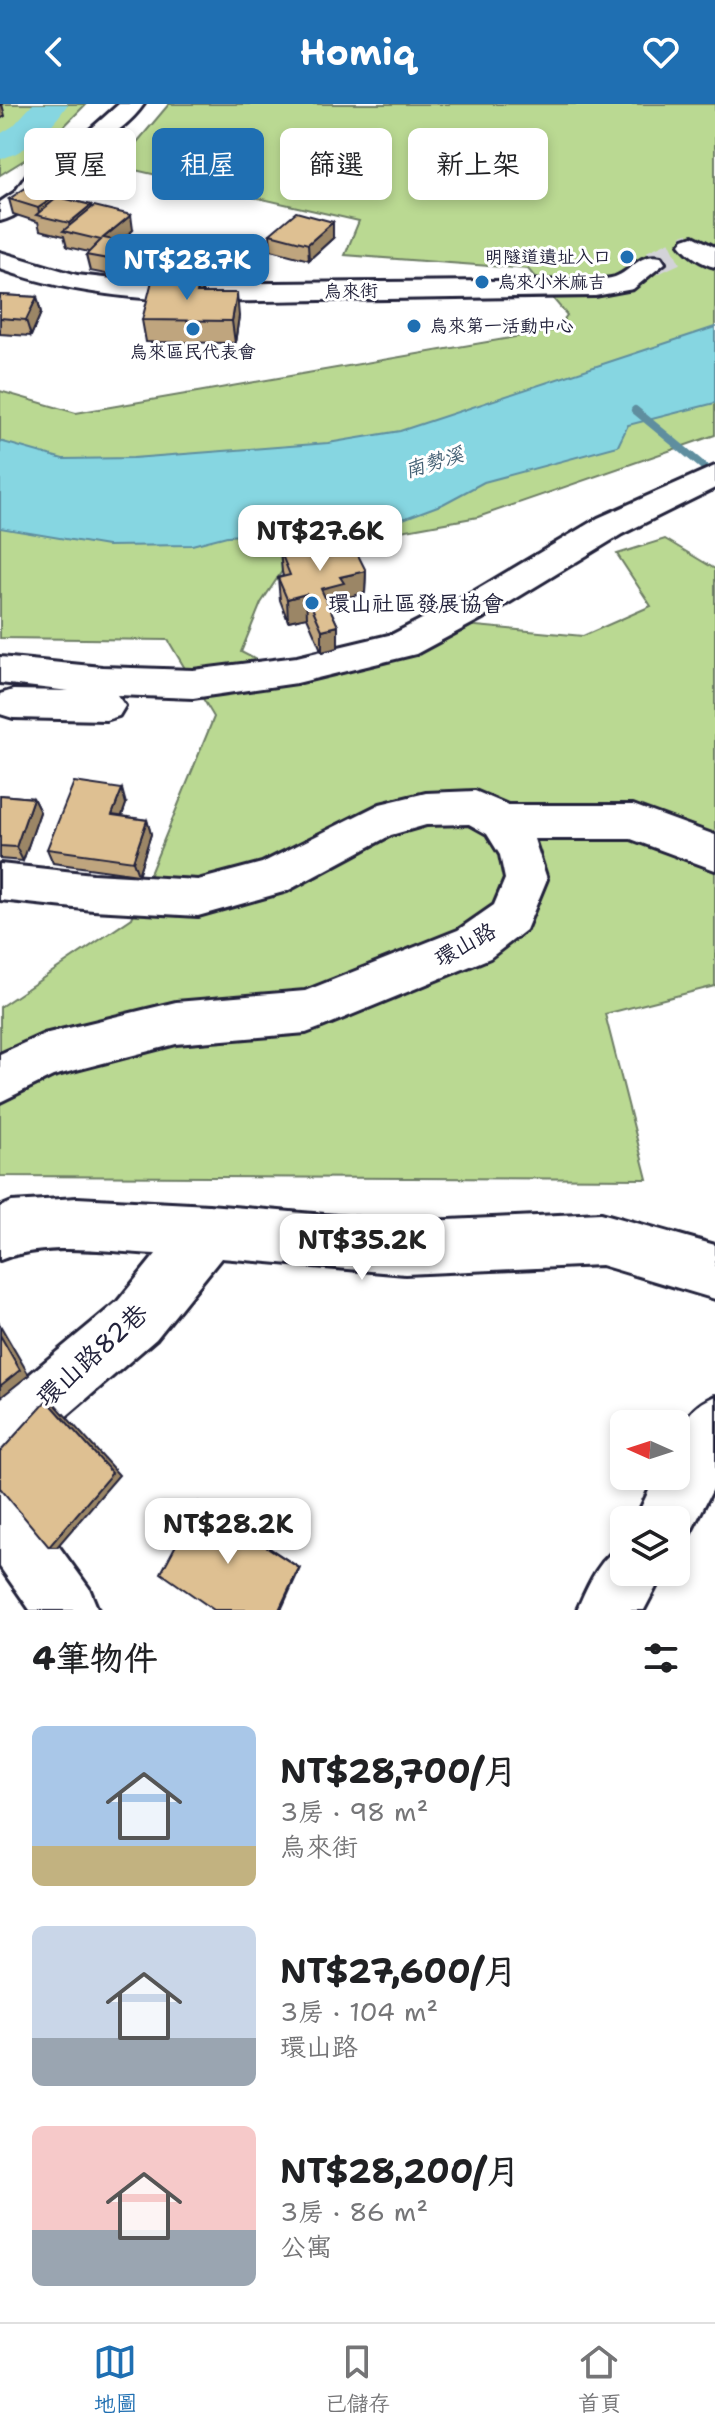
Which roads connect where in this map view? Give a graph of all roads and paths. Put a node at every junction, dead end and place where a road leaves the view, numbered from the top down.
1 (133, 104) edge
2 (0, 213) edge
3 (0, 260) edge
4 (652, 263) tunnel mouth
5 (715, 476) edge
6 (0, 670) edge
7 (203, 682) junction
8 (13, 704) dead end
9 (502, 822) junction
10 (715, 853) edge
11 (0, 882) edge
12 (0, 1079) edge
13 (209, 1231) junction
14 (0, 1234) edge
15 (715, 1272) edge
16 (715, 1425) edge
17 (0, 1436) edge
18 (672, 1506) edge
19 (0, 1515) edge
20 (624, 1586) edge
21 (67, 1610) edge
22 (608, 1610) edge

1 - 2 main road
3 - 4 street, 烏來街
5 - 7 street
6 - 7 street
7 - 8 street
9 - 10 street
9 - 11 street
9 - 12 street, 環山路
13 - 14 street
13 - 15 street
13 - 17 street, 環山路82巷
16 - 18 street
19 - 21 street
20 - 22 street

